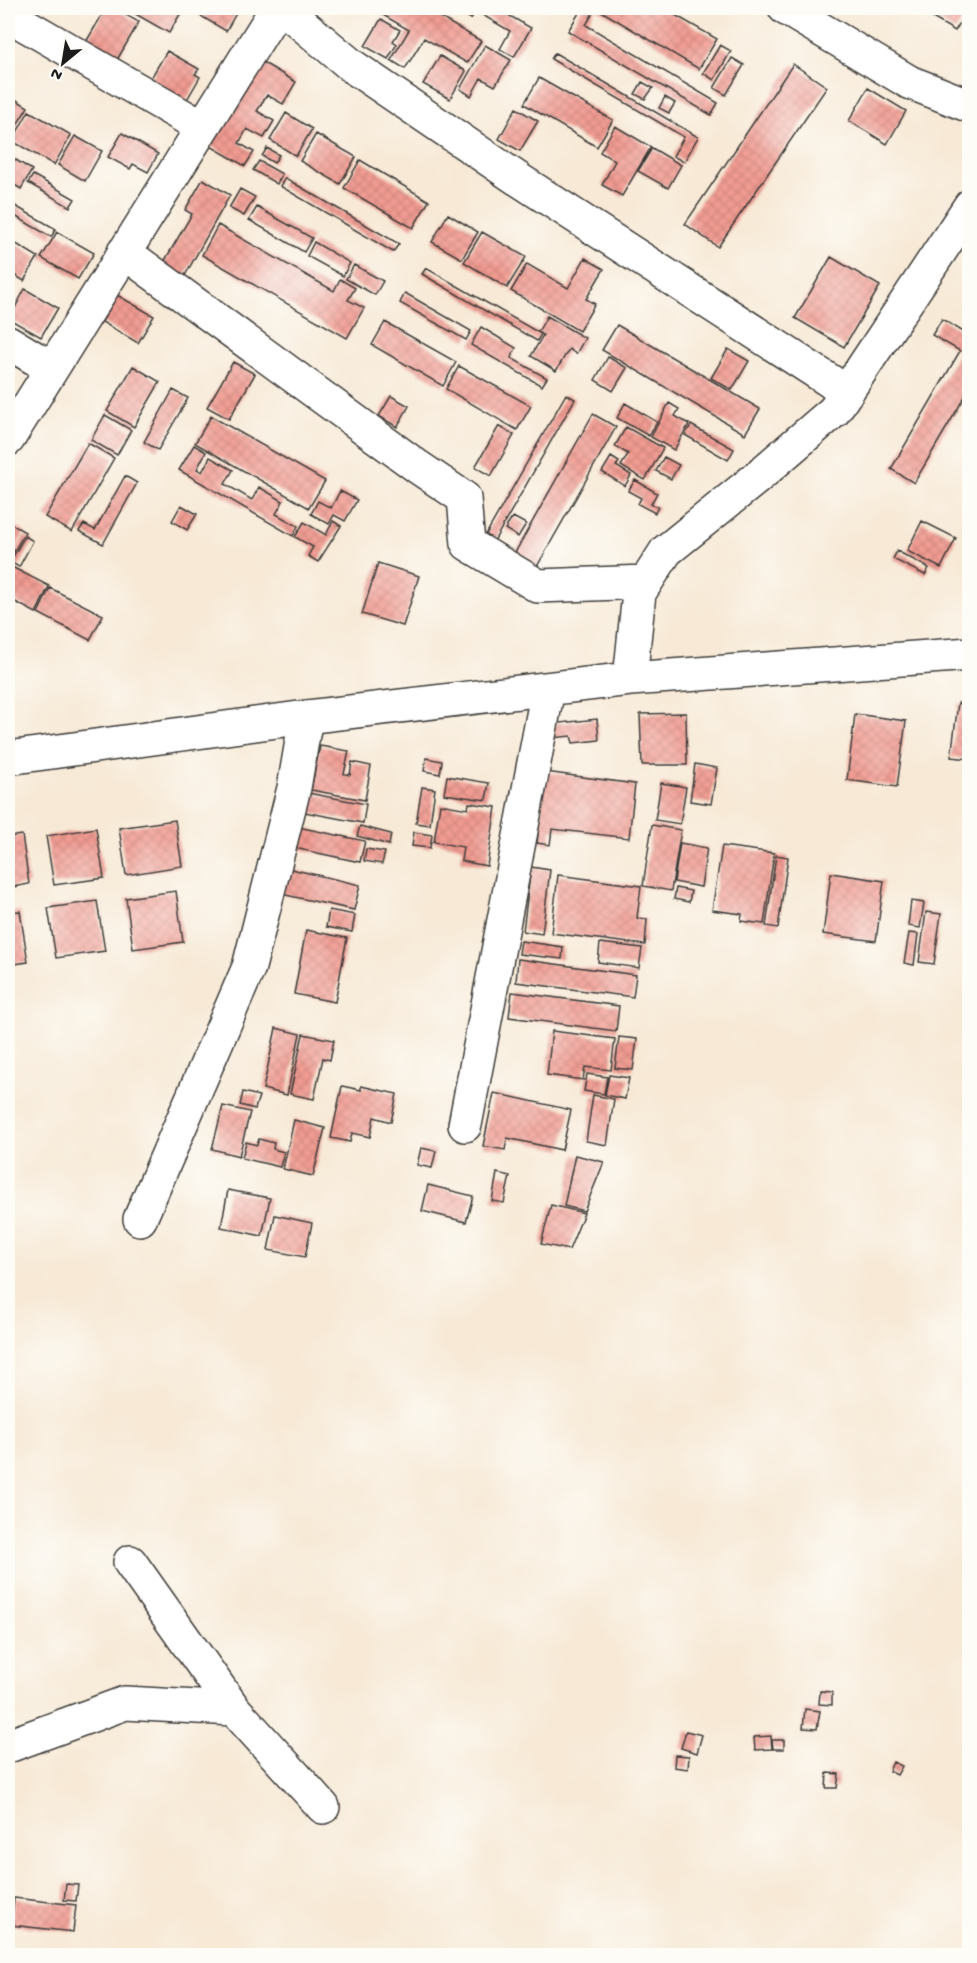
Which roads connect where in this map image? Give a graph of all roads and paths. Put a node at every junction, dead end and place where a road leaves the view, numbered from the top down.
1 (277, 8) edge
2 (283, 8) edge
3 (785, 8) edge
4 (8, 15) edge
5 (969, 106) edge
6 (202, 127) junction
7 (969, 206) edge
8 (124, 252) junction
9 (8, 342) edge
10 (51, 368) junction
11 (847, 392) junction
12 (8, 439) edge
13 (646, 582) junction
14 (969, 654) edge
15 (630, 679) junction
16 (548, 689) junction
17 (306, 717) junction
18 (8, 758) edge
19 (465, 1125) dead end
20 (140, 1218) dead end
21 (130, 1562) dead end
22 (234, 1708) junction
23 (8, 1746) edge
24 (323, 1807) dead end

1 - 6 street
2 - 11 street
3 - 5 street
4 - 6 street
6 - 8 street
7 - 11 street
8 - 10 street
8 - 13 street
9 - 10 street
10 - 12 street
11 - 13 street
13 - 15 street
14 - 15 street
15 - 16 street
16 - 17 street
16 - 19 street
17 - 18 street
17 - 20 street
21 - 22 street
22 - 23 street
22 - 24 street

